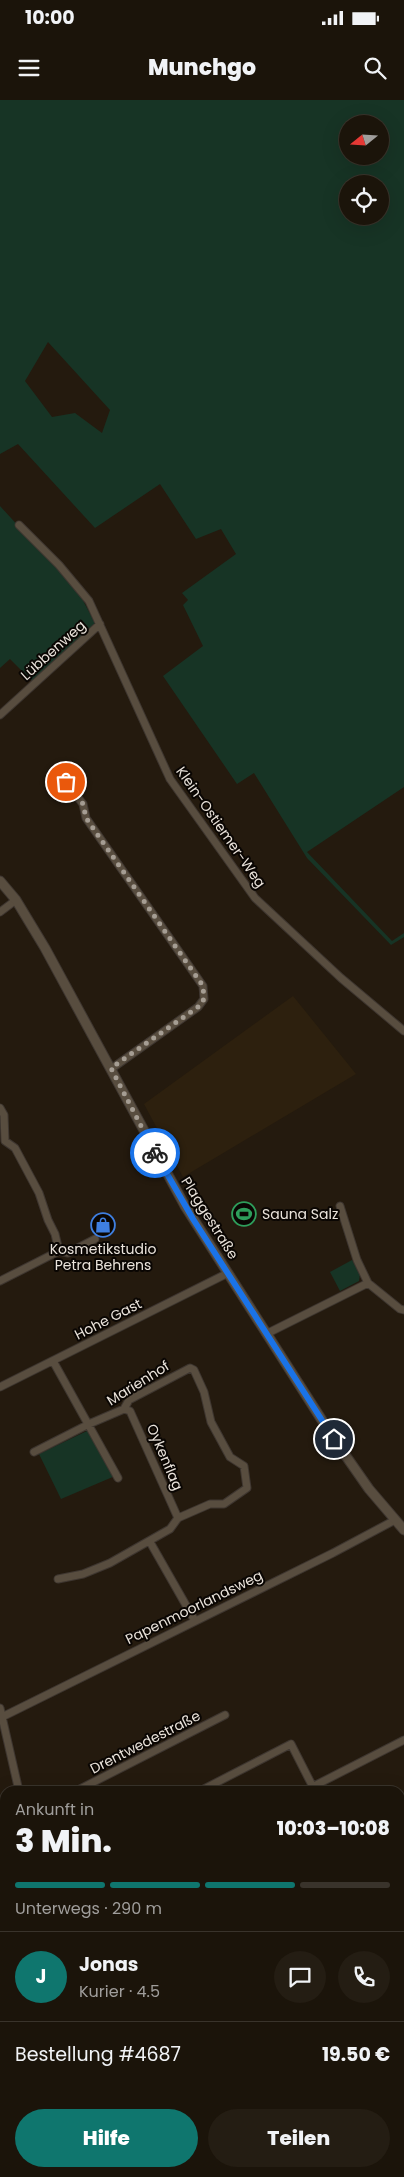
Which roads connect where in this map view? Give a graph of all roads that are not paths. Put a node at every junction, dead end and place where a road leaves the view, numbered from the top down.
1 (19, 525) dead end
2 (100, 624) junction
3 (0, 714) edge
4 (57, 771) dead end
5 (0, 881) edge
6 (16, 900) junction
7 (0, 912) edge
8 (404, 1030) edge
9 (111, 1068) junction
10 (0, 1108) edge
11 (3, 1143) edge
12 (340, 1206) dead end
13 (95, 1239) dead end
14 (59, 1250) junction
15 (228, 1273) junction
16 (0, 1281) edge
17 (368, 1283) junction
18 (404, 1310) edge
19 (266, 1334) junction
20 (53, 1361) junction
21 (0, 1387) edge
22 (124, 1409) junction
23 (89, 1424) junction
24 (34, 1452) dead end
25 (118, 1478) dead end
26 (178, 1518) junction
27 (395, 1520) junction
28 (404, 1530) edge
29 (150, 1542) junction
30 (58, 1579) dead end
31 (195, 1620) junction
32 (0, 1708) edge
33 (225, 1715) dead end
34 (1, 1717) edge
35 (404, 1740) edge
36 (18, 1786) edge
37 (86, 1786) edge
38 (210, 1786) edge
39 (311, 1786) edge
40 (319, 1786) edge

1 - 2 street, Klein-Ostiemer-Weg
2 - 3 street, Lübbenweg
2 - 8 street, Klein-Ostiemer-Weg
4 - 9 street
5 - 6 street, Plaggestraße
6 - 7 street
6 - 9 street, Plaggestraße
9 - 15 street, Plaggestraße
10 - 11 street
11 - 14 street
12 - 17 street
13 - 14 street
14 - 16 street
15 - 19 street, Plaggestraße
15 - 20 street, Hohe Gast
17 - 18 street
17 - 19 street
19 - 27 street, Plaggestraße
20 - 21 street, Hohe Gast
20 - 23 street
22 - 23 street, Marienhof
22 - 26 street, Oykenflag
22 - 26 street, Marienhof
23 - 24 street, Marienhof
23 - 25 street
26 - 29 street, Marienhof
27 - 28 street, Plaggestraße
27 - 31 street, Papenmoorlandsweg
29 - 30 street, Marienhof
29 - 31 street
31 - 34 street, Papenmoorlandsweg
32 - 34 street
33 - 37 street, Drentwedestraße
34 - 36 street
35 - 40 street
38 - 39 street

